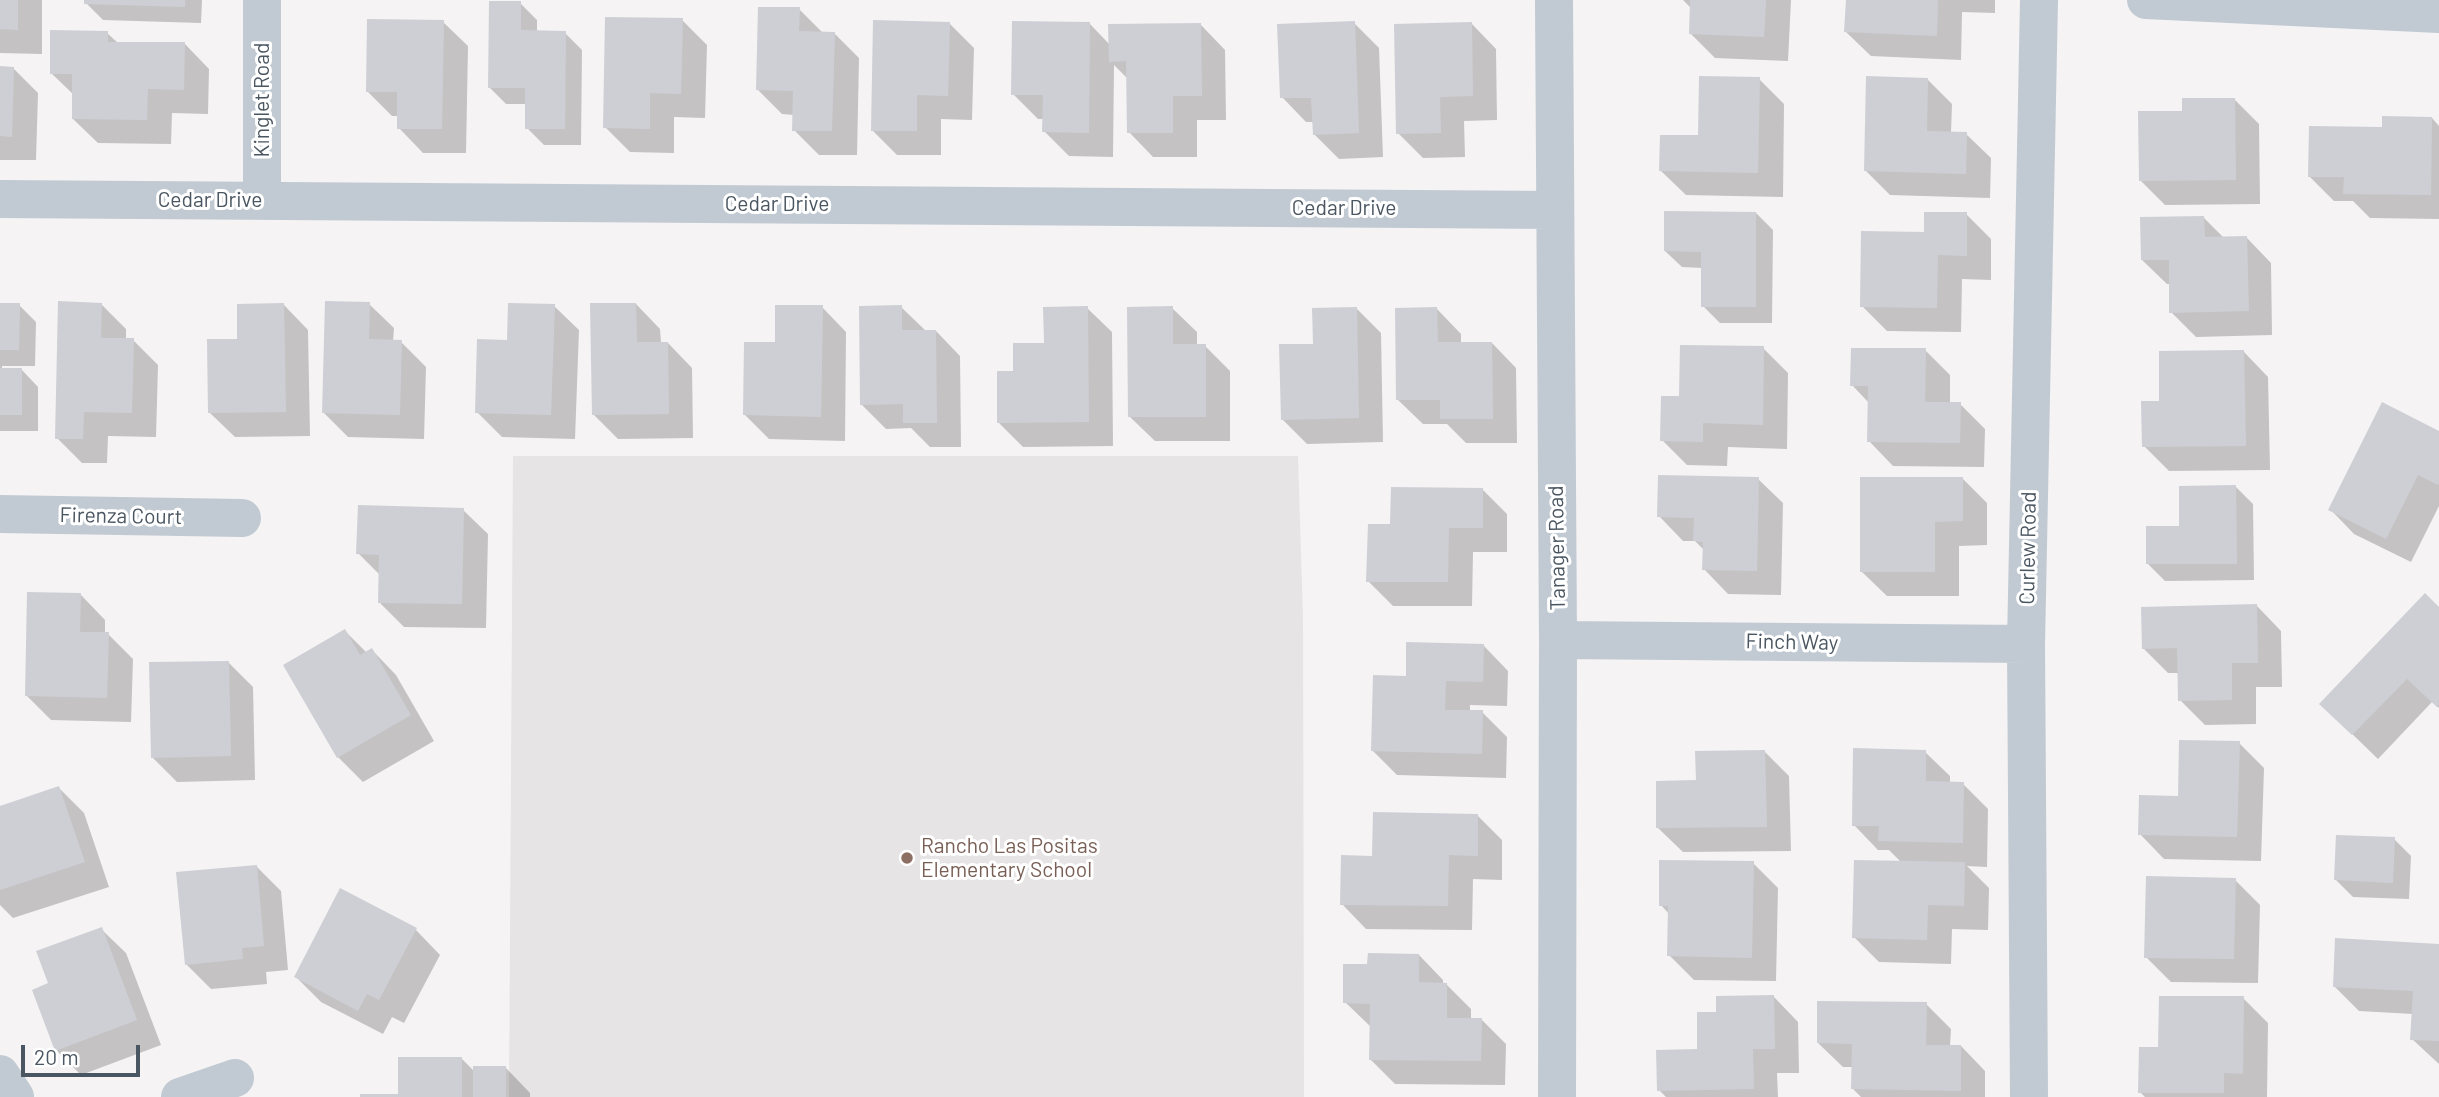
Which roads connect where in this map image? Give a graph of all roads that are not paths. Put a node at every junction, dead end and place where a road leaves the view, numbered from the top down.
1 (262, 0) edge
2 (1554, 0) edge
3 (2039, 0) edge
4 (2146, 0) edge
5 (2439, 15) edge
6 (0, 199) edge
7 (262, 201) junction
8 (1554, 210) junction
9 (0, 514) edge
10 (242, 518) dead end
11 (1558, 640) junction
12 (2026, 644) junction
13 (0, 1074) edge
14 (235, 1077) dead end
15 (15, 1097) edge
16 (180, 1097) edge
17 (1557, 1097) edge
18 (2029, 1097) edge

1 - 7 street, Kinglet Road
2 - 8 street, Tanager Road
3 - 12 street, Curlew Road
4 - 5 street
6 - 7 street, Cedar Drive
7 - 8 street, Cedar Drive
8 - 11 street, Tanager Road
9 - 10 street, Firenza Court
11 - 12 street, Finch Way
11 - 17 street, Tanager Road
12 - 18 street, Curlew Road
13 - 15 street
14 - 16 street

